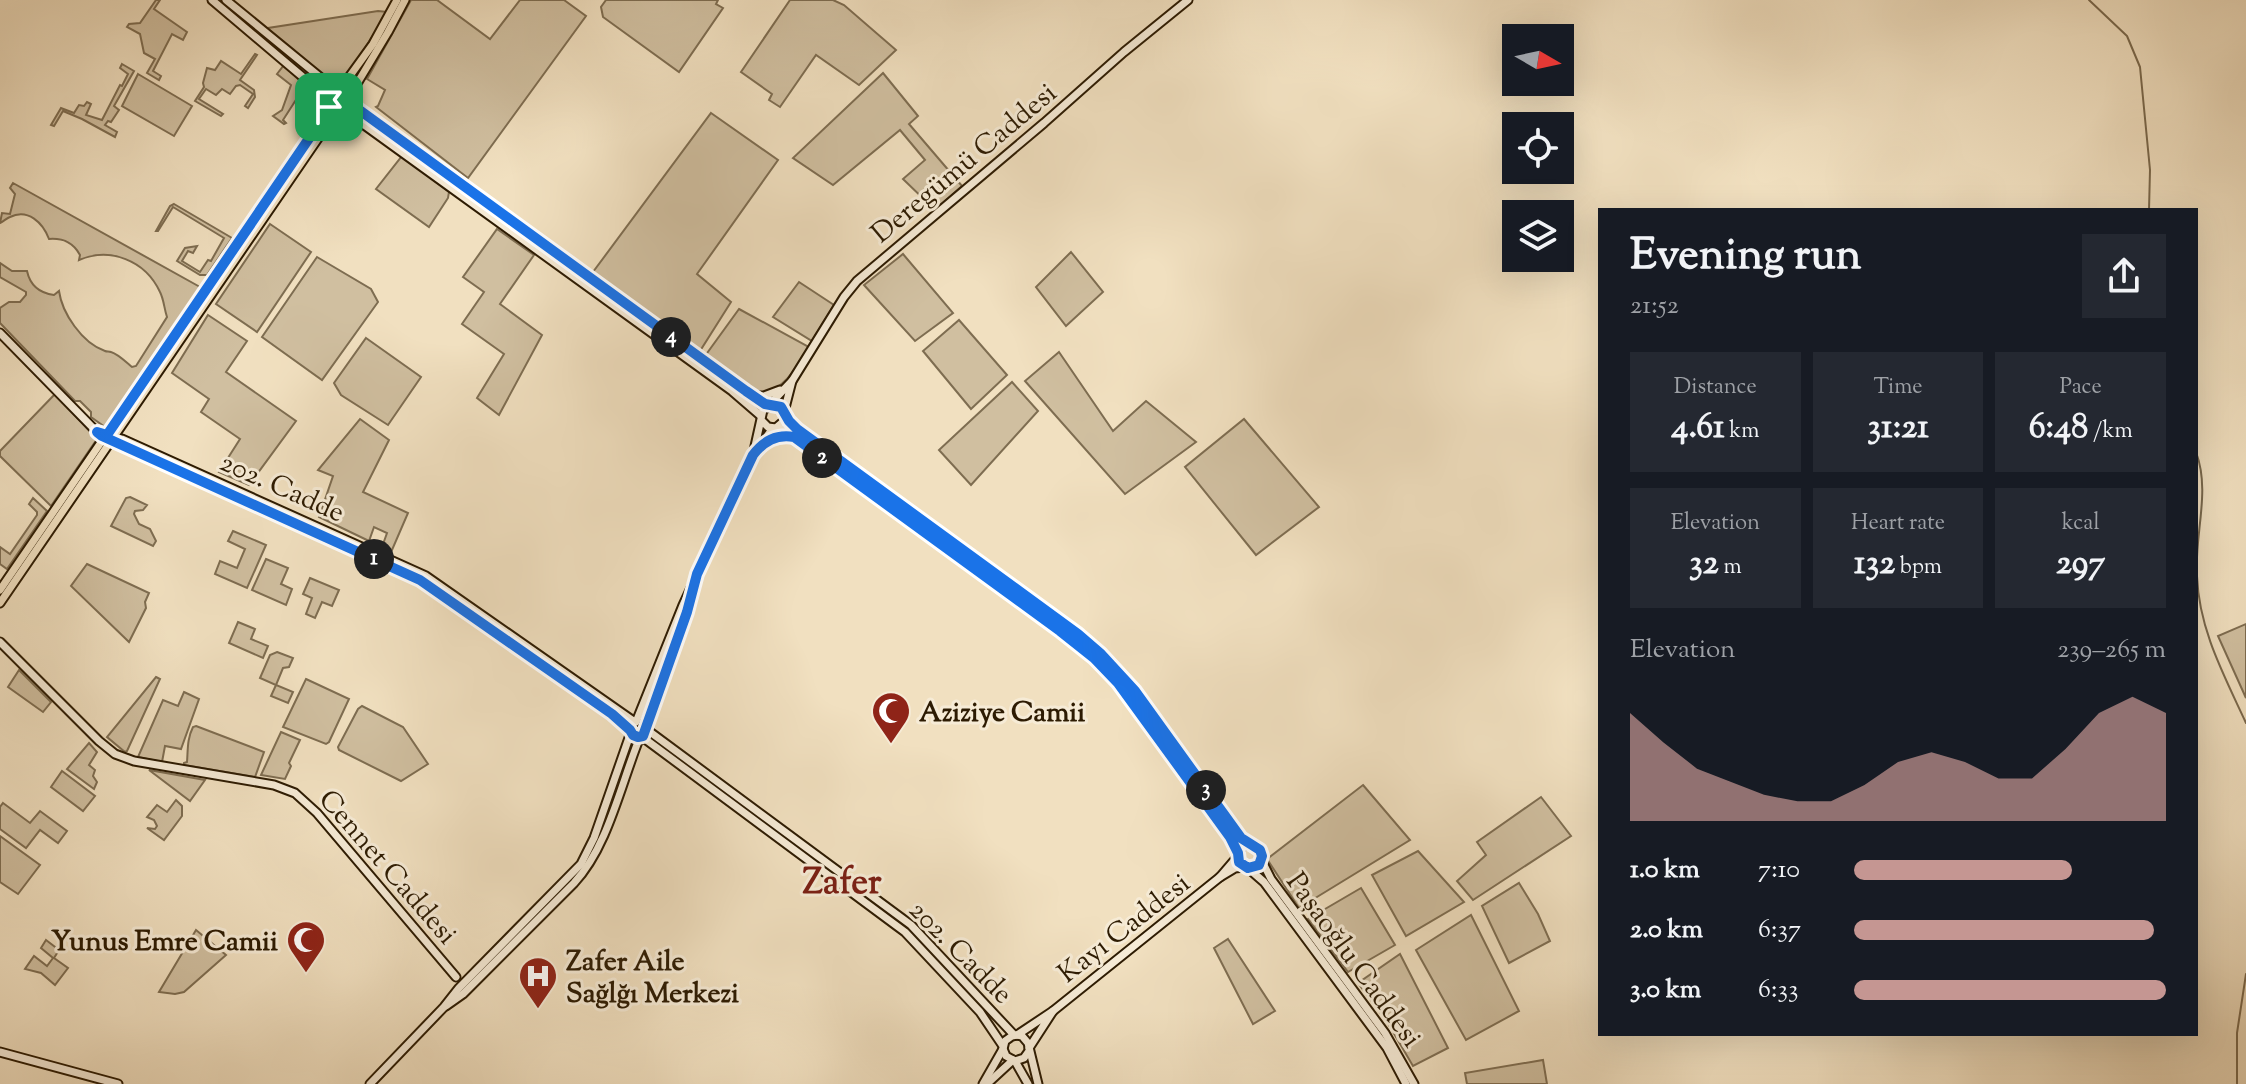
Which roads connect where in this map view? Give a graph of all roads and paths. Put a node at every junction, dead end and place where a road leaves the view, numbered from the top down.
1 (212, 0) edge
2 (226, 0) edge
3 (397, 0) edge
4 (405, 0) edge
5 (1188, 0) edge
6 (338, 91) junction
7 (349, 99) junction
8 (330, 101) junction
9 (342, 109) junction
10 (0, 333) edge
11 (789, 384) junction
12 (753, 396) junction
13 (769, 405) junction
14 (785, 414) junction
15 (761, 418) junction
16 (776, 428) junction
17 (794, 437) junction
18 (110, 438) junction
19 (762, 444) junction
20 (753, 455) junction
21 (697, 574) junction
22 (0, 590) edge
23 (0, 603) edge
24 (0, 642) edge
25 (633, 727) junction
26 (643, 732) junction
27 (1249, 844) junction
28 (1238, 854) junction
29 (1261, 859) junction
30 (1246, 868) junction
31 (1220, 877) junction
32 (464, 989) junction
33 (1053, 1011) junction
34 (1016, 1035) junction
35 (1003, 1047) junction
36 (1029, 1050) junction
37 (0, 1052) edge
38 (1014, 1061) junction
39 (118, 1084) edge
40 (370, 1084) edge
41 (985, 1084) edge
42 (1028, 1084) edge
43 (1038, 1084) edge
44 (1406, 1084) edge
45 (1414, 1084) edge

1 - 8 street
2 - 6 street
3 - 6 main road
4 - 7 main road
5 - 11 street, Deregümü Caddesi
6 - 7 main road
6 - 8 main road
7 - 9 main road
7 - 12 street
8 - 9 main road
8 - 18 main road
9 - 15 street
9 - 18 main road
10 - 18 street, 202. Cadde
11 - 12 street
11 - 13 street, Deregümü Caddesi
11 - 14 street, Deregümü Caddesi
12 - 13 street
13 - 14 street
13 - 15 street
14 - 16 street
14 - 27 street
15 - 16 street
15 - 20 street
16 - 17 street
16 - 19 street
17 - 19 street
17 - 28 street
18 - 22 main road
18 - 23 main road
18 - 25 street, 202. Cadde
19 - 20 street
20 - 21 street
21 - 25 street
21 - 26 street
24 - 32 street, Cennet Caddesi
25 - 26 street
25 - 26 street
25 - 32 street
26 - 32 street
26 - 34 street, 202. Cadde
26 - 35 street, 202. Cadde
27 - 28 street
27 - 29 street
28 - 30 street
28 - 31 street, Kayı Caddesi
29 - 30 street
29 - 45 street, Paşaoğlu Caddesi
30 - 31 street, Kayı Caddesi
30 - 44 street, Paşaoğlu Caddesi
31 - 33 street, Kayı Caddesi
32 - 40 street
33 - 34 street, Kayı Caddesi
33 - 36 street, Kayı Caddesi
34 - 35 street
34 - 36 street
35 - 38 street
35 - 41 street
36 - 38 street
36 - 43 street
37 - 39 street
38 - 41 street
38 - 42 street

